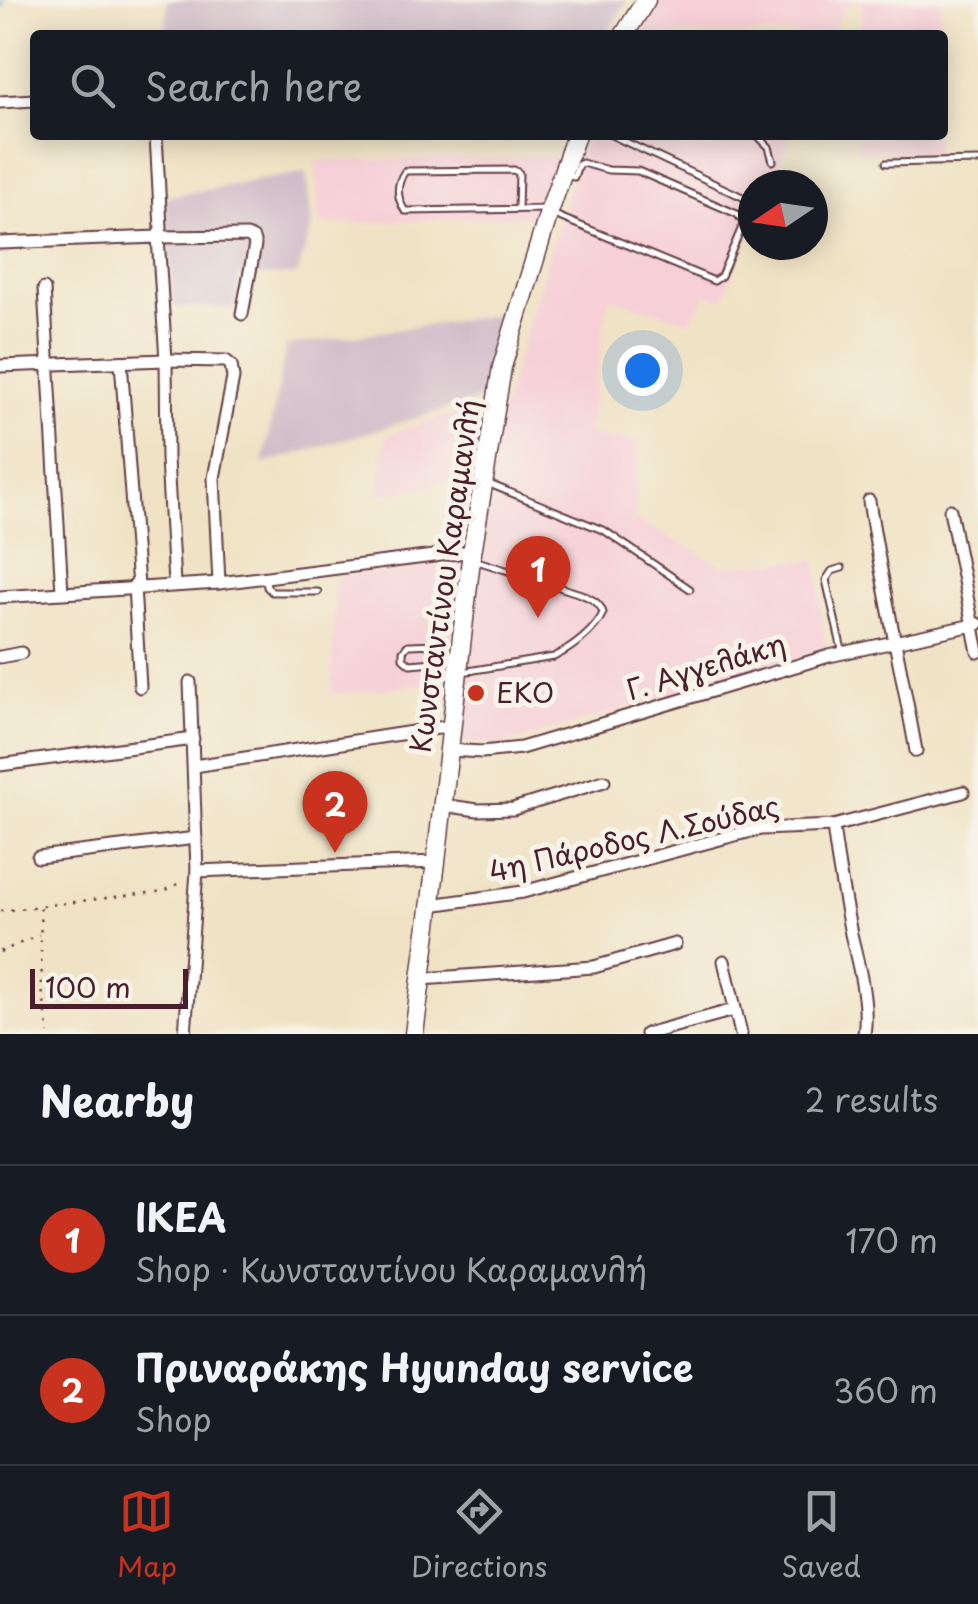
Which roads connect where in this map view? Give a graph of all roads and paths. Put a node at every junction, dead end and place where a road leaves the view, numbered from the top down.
1 (646, 0) edge
2 (627, 30) edge
3 (30, 100) edge
4 (0, 102) edge
5 (156, 140) edge
6 (574, 140) edge
7 (622, 140) edge
8 (762, 140) edge
9 (627, 142) joint
10 (773, 161) dead end
11 (978, 161) edge
12 (886, 164) dead end
13 (562, 175) junction
14 (738, 195) edge
15 (518, 209) junction
16 (550, 211) junction
17 (158, 238) junction
18 (0, 243) edge
19 (44, 288) dead end
20 (242, 314) dead end
21 (166, 360) junction
22 (121, 362) junction
23 (47, 365) junction
24 (0, 366) edge
25 (484, 482) junction
26 (869, 501) dead end
27 (950, 510) dead end
28 (472, 555) junction
29 (842, 568) dead end
30 (266, 577) junction
31 (219, 583) junction
32 (174, 584) junction
33 (136, 586) junction
34 (690, 589) dead end
35 (62, 592) junction
36 (318, 592) dead end
37 (0, 596) edge
38 (975, 625) edge
39 (896, 641) junction
40 (21, 652) dead end
41 (978, 652) edge
42 (843, 653) junction
43 (0, 656) edge
44 (454, 661) junction
45 (190, 682) dead end
46 (140, 687) dead end
47 (451, 726) junction
48 (193, 739) junction
49 (448, 750) junction
50 (916, 751) dead end
51 (0, 765) edge
52 (194, 766) junction
53 (604, 781) dead end
54 (964, 792) dead end
55 (441, 805) junction
56 (832, 826) junction
57 (196, 838) junction
58 (38, 857) dead end
59 (436, 862) junction
60 (197, 871) junction
61 (431, 905) junction
62 (40, 907) junction
63 (0, 911) edge
64 (40, 935) junction
65 (675, 944) dead end
66 (0, 952) edge
67 (724, 961) dead end
68 (420, 979) junction
69 (734, 1010) junction
70 (49, 1034) edge
71 (186, 1034) edge
72 (414, 1034) edge
73 (646, 1034) edge
74 (741, 1034) edge
75 (864, 1034) edge

1 - 2 main road
3 - 4 street
5 - 17 street
6 - 13 main road, Κωνσταντίνου Καραμανλή
7 - 9 lane
8 - 10 lane
9 - 14 lane
11 - 12 lane
13 - 16 main road, Κωνσταντίνου Καραμανλή
13 - 16 lane
15 - 15 lane
15 - 16 lane
16 - 25 main road, Κωνσταντίνου Καραμανλή
17 - 18 street
17 - 20 street
17 - 21 street
19 - 23 street
21 - 22 street
21 - 31 street
21 - 32 street
22 - 23 street
22 - 33 street
23 - 24 street
23 - 35 street
25 - 28 main road, Κωνσταντίνου Καραμανλή
25 - 34 lane
26 - 39 street
27 - 38 street
28 - 30 street
28 - 44 main road, Κωνσταντίνου Καραμανλή
28 - 44 lane
29 - 42 lane
30 - 31 street
30 - 36 lane
31 - 32 street
32 - 33 street
33 - 35 street
33 - 46 street
35 - 37 street
38 - 39 street, Γ. Αγγελάκη
38 - 41 street
39 - 42 street, Γ. Αγγελάκη
39 - 50 street
40 - 43 street
42 - 49 street, Γ. Αγγελάκη
44 - 44 lane
44 - 47 main road, Κωνσταντίνου Καραμανλή
45 - 48 street
47 - 49 main road, Κωνσταντίνου Καραμανλή
47 - 52 street
48 - 51 street
48 - 52 street
49 - 55 main road, Κωνσταντίνου Καραμανλή
52 - 57 street
53 - 55 street
54 - 56 street, 4η Πάροδος Λ.Σούδας
55 - 59 main road, Κωνσταντίνου Καραμανλή
56 - 61 street, 4η Πάροδος Λ.Σούδας
56 - 75 street
57 - 58 street
57 - 60 street
59 - 60 street
59 - 61 main road, Κωνσταντίνου Καραμανλή
60 - 62 path
60 - 71 street
61 - 68 main road, Κωνσταντίνου Καραμανλή
62 - 63 path
62 - 64 path
64 - 66 path
64 - 70 path
65 - 68 street
67 - 69 street
68 - 72 main road, Κωνσταντίνου Καραμανλή
69 - 73 street
69 - 74 street

